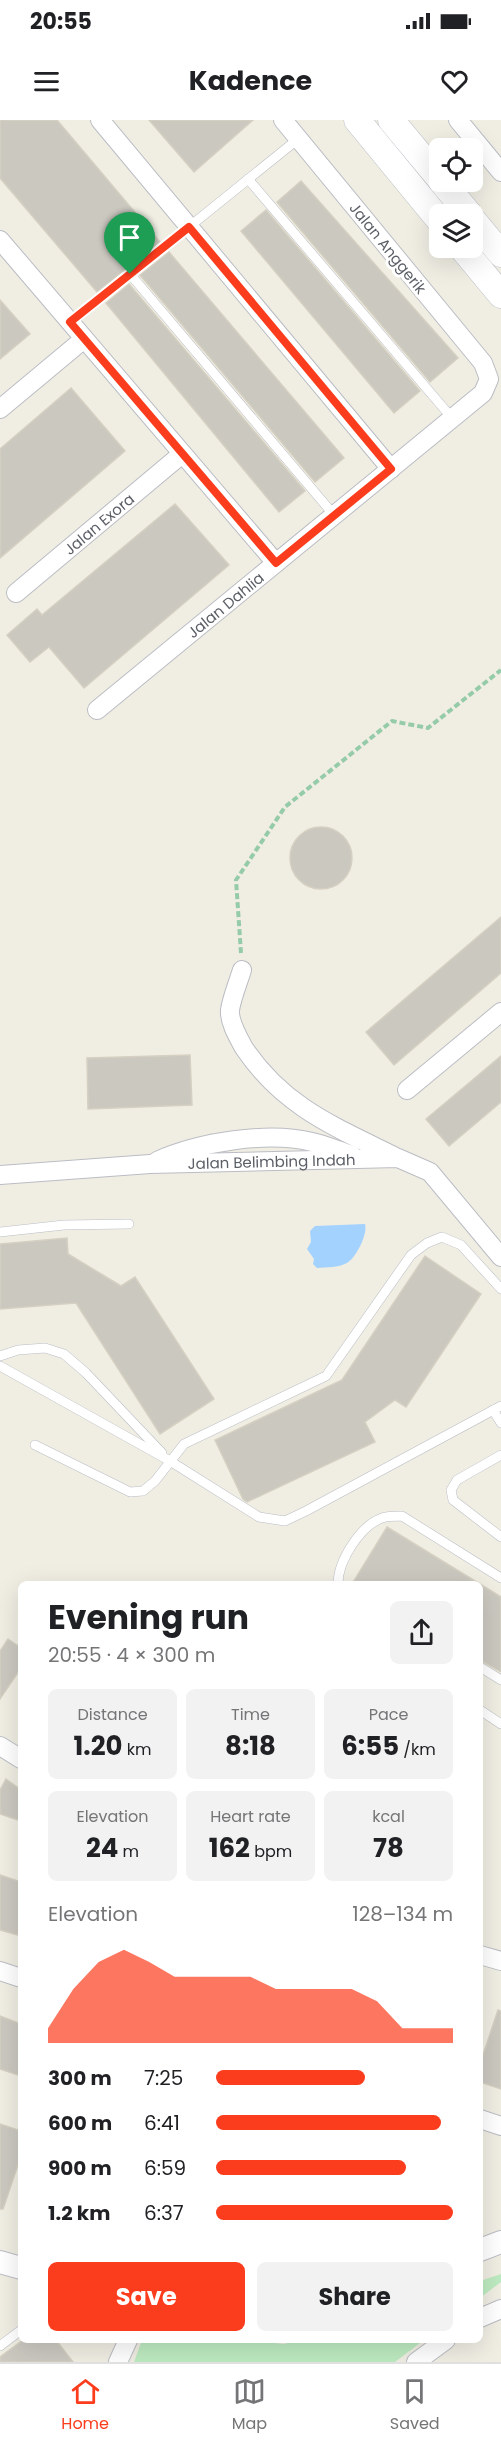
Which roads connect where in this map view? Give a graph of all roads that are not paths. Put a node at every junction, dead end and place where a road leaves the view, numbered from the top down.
1 (100, 120) edge
2 (283, 120) edge
3 (357, 120) edge
4 (391, 120) edge
5 (458, 120) edge
6 (298, 139) junction
7 (429, 166) edge
8 (501, 172) edge
9 (248, 179) junction
10 (451, 192) edge
11 (461, 204) edge
12 (429, 207) edge
13 (189, 227) junction
14 (483, 232) edge
15 (0, 240) edge
16 (501, 254) edge
17 (470, 258) edge
18 (130, 274) junction
19 (501, 296) edge
20 (70, 322) junction
21 (84, 339) junction
22 (489, 379) joint
23 (0, 409) edge
24 (452, 418) junction
25 (182, 454) junction
26 (391, 469) junction
27 (334, 515) junction
28 (276, 563) junction
29 (16, 593) dead end
30 (97, 710) dead end
31 (242, 970) road end
32 (501, 1012) edge
33 (406, 1090) dead end
34 (398, 1158) junction
35 (0, 1175) edge
36 (129, 1224) dead end
37 (0, 1232) edge
38 (501, 1257) edge
39 (501, 1289) edge
40 (0, 1356) edge
41 (0, 1366) edge
42 (497, 1408) edge
43 (501, 1423) edge
44 (35, 1445) dead end
45 (501, 1455) edge
46 (170, 1461) junction
47 (501, 1537) edge
48 (501, 1578) edge
49 (340, 1581) edge
50 (483, 1669) edge
51 (501, 1680) edge
52 (483, 1712) edge
53 (501, 1724) edge
54 (0, 1746) edge
55 (18, 1757) edge
56 (483, 1956) edge
57 (501, 1961) edge
58 (0, 1971) edge
59 (18, 1977) edge
60 (483, 2120) edge
61 (501, 2126) edge
62 (501, 2242) edge
63 (483, 2249) edge
64 (0, 2262) edge
65 (18, 2267) edge
66 (501, 2309) edge
67 (483, 2317) edge
68 (18, 2332) edge
69 (127, 2343) edge
70 (442, 2343) edge
71 (0, 2346) edge
72 (118, 2362) edge
73 (416, 2362) edge

1 - 13 street
2 - 6 street, Jalan Anggerik
3 - 12 main road
4 - 7 main road
5 - 8 street
6 - 9 lane
6 - 22 street, Jalan Anggerik
9 - 13 lane
9 - 24 lane
10 - 11 main road
13 - 18 lane
13 - 26 street
14 - 16 main road
15 - 20 street
17 - 19 main road
18 - 20 lane
18 - 27 lane
20 - 21 street
21 - 23 street
21 - 25 street
22 - 24 street, Jalan Dahlia
24 - 26 street, Jalan Dahlia
25 - 28 street
25 - 29 street, Jalan Exora
26 - 27 street, Jalan Dahlia
27 - 28 street, Jalan Dahlia
28 - 30 street, Jalan Dahlia
31 - 34 street
32 - 33 street
34 - 35 street, Jalan Belimbing Indah
34 - 38 street, Jalan Belimbing Indah
36 - 37 lane
39 - 46 lane
40 - 46 lane
41 - 46 lane
42 - 43 lane
42 - 46 lane
44 - 46 lane
45 - 47 lane
48 - 49 lane
50 - 51 lane
52 - 53 lane
54 - 55 street
56 - 57 street
58 - 59 street
60 - 61 street
62 - 63 street
64 - 65 street
66 - 67 street
68 - 71 lane
69 - 72 street
70 - 73 street

